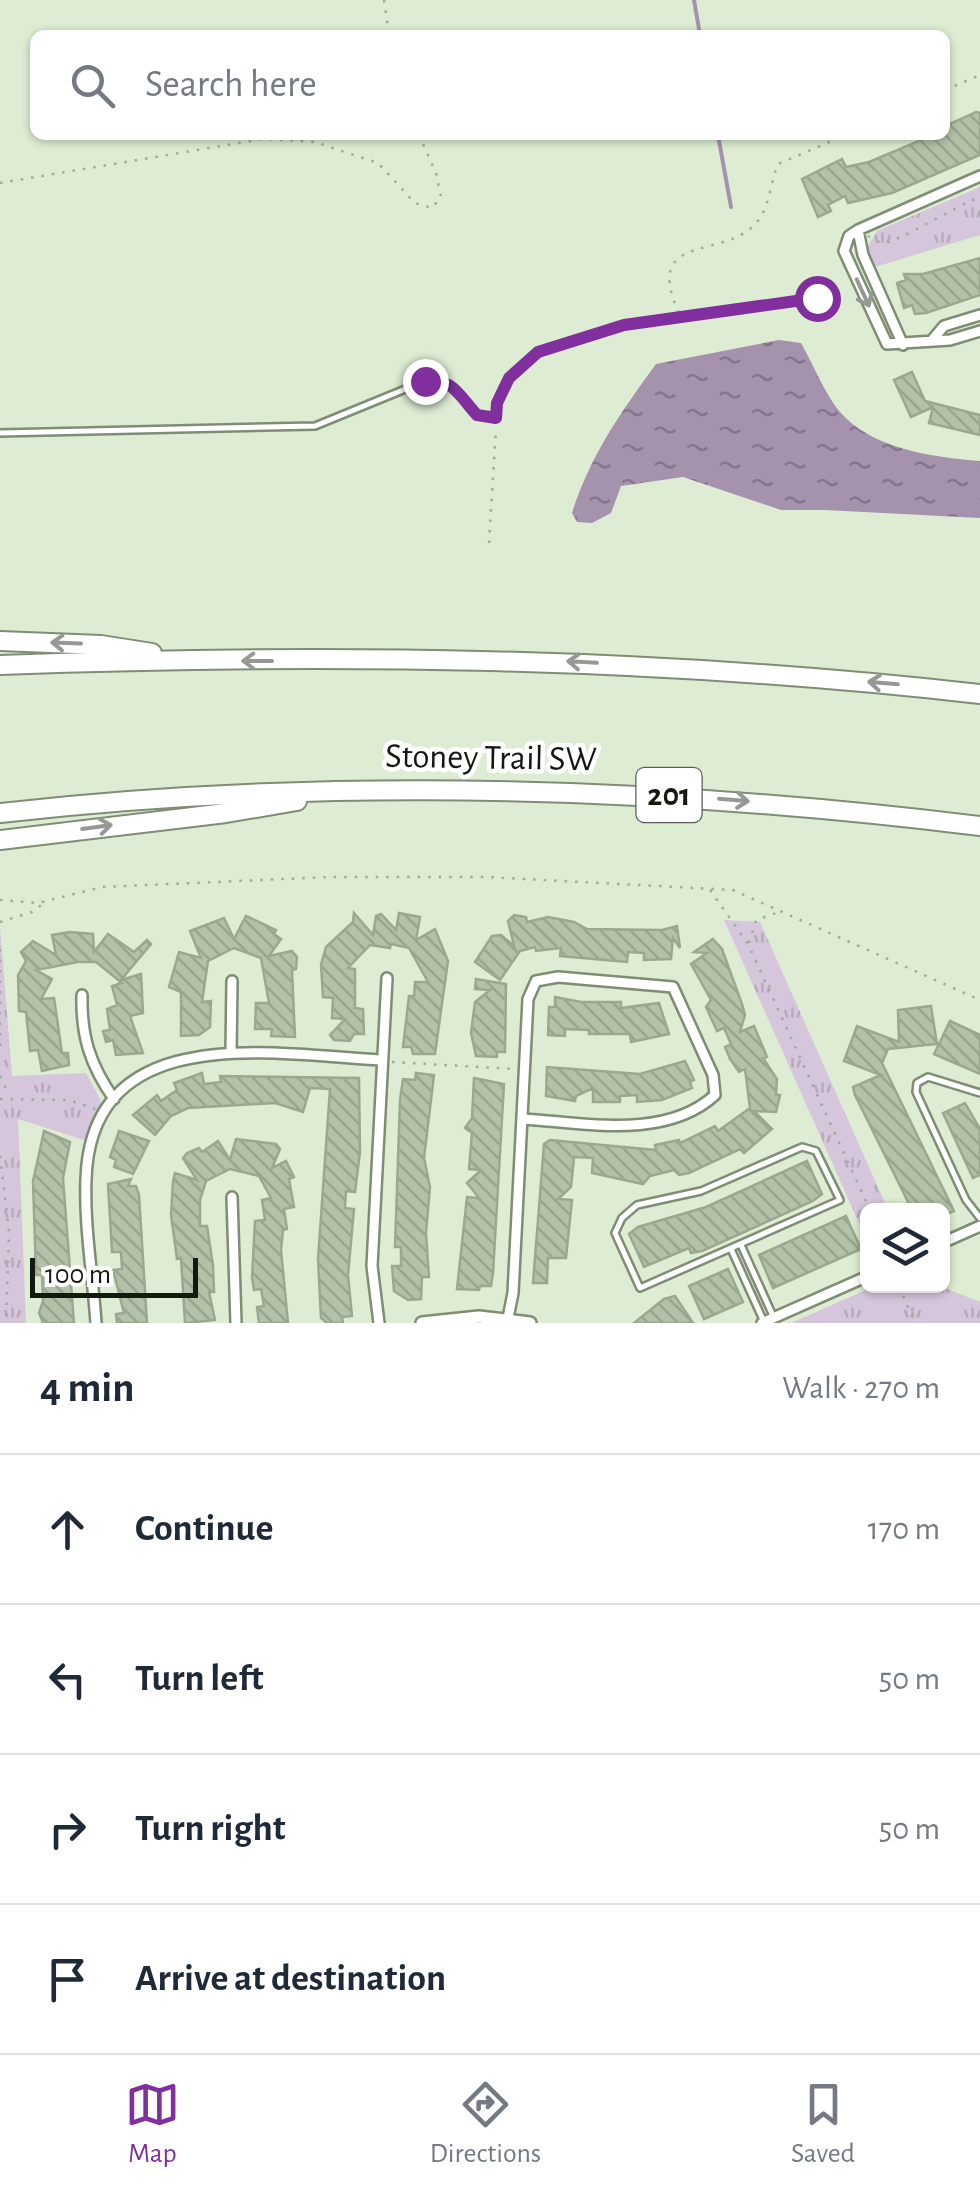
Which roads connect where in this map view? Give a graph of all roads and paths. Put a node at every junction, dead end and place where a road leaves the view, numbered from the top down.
1 (384, 0) edge
2 (388, 30) edge
3 (980, 75) edge
4 (950, 88) edge
5 (251, 140) edge
6 (289, 140) edge
7 (422, 140) edge
8 (834, 140) edge
9 (980, 176) edge
10 (0, 183) edge
11 (980, 197) edge
12 (858, 230) junction
13 (817, 298) dead end
14 (680, 314) junction
15 (980, 315) edge
16 (980, 331) edge
17 (933, 339) junction
18 (903, 345) junction
19 (496, 418) junction
20 (0, 433) edge
21 (489, 543) dead end
22 (0, 641) edge
23 (197, 661) junction
24 (0, 665) edge
25 (980, 694) edge
26 (357, 790) junction
27 (0, 812) edge
28 (980, 826) edge
29 (0, 840) edge
30 (709, 889) junction
31 (0, 900) edge
32 (48, 900) junction
33 (782, 911) junction
34 (0, 922) edge
35 (748, 944) junction
36 (0, 948) edge
37 (387, 978) dead end
38 (232, 981) dead end
39 (82, 995) dead end
40 (980, 1000) edge
41 (0, 1052) edge
42 (231, 1052) junction
43 (386, 1061) junction
44 (525, 1070) junction
45 (0, 1076) edge
46 (980, 1094) edge
47 (9, 1097) junction
48 (0, 1099) edge
49 (114, 1099) junction
50 (99, 1110) dead end
51 (524, 1119) junction
52 (0, 1156) edge
53 (232, 1198) dead end
54 (867, 1203) edge
55 (980, 1218) edge
56 (980, 1226) edge
57 (950, 1239) edge
58 (741, 1245) junction
59 (732, 1249) junction
60 (860, 1280) edge
61 (901, 1293) edge
62 (774, 1318) junction
63 (507, 1321) edge
64 (6, 1323) edge
65 (96, 1323) edge
66 (236, 1323) edge
67 (379, 1323) edge
68 (422, 1323) edge
69 (530, 1323) edge
70 (763, 1323) edge
71 (915, 1323) edge

1 - 2 path
3 - 4 path
5 - 10 path
6 - 7 path
8 - 14 path
9 - 12 street
11 - 12 path
12 - 18 street
12 -> 18 street
13 - 14 path
14 - 19 path
15 - 17 street
16 - 17 street
17 - 18 street
19 - 20 lane
19 - 21 path
23 -> 22 highway
23 - 24 highway
25 -> 23 highway
26 - 27 highway, Stoney Trail SW / 201
26 -> 28 highway, Stoney Trail SW / 201
29 -> 26 highway
30 - 32 path
30 - 33 path
30 - 35 path
31 - 32 path
32 - 34 path
33 - 35 path
33 - 40 path
35 - 54 path
36 - 41 path
37 - 43 street
38 - 42 street
39 - 49 street
42 - 43 street
42 - 49 street
43 - 44 path
43 - 67 street
44 - 51 street
44 - 51 street
45 - 47 path
46 - 55 lane
47 - 48 path
47 - 50 path
49 - 65 street
51 - 63 street
52 - 64 path
53 - 66 street
56 - 57 street
58 - 59 lane
58 - 59 lane
58 - 62 lane
59 - 70 lane
60 - 62 street
61 - 71 path
62 - 70 street
63 - 68 street
63 - 69 street

